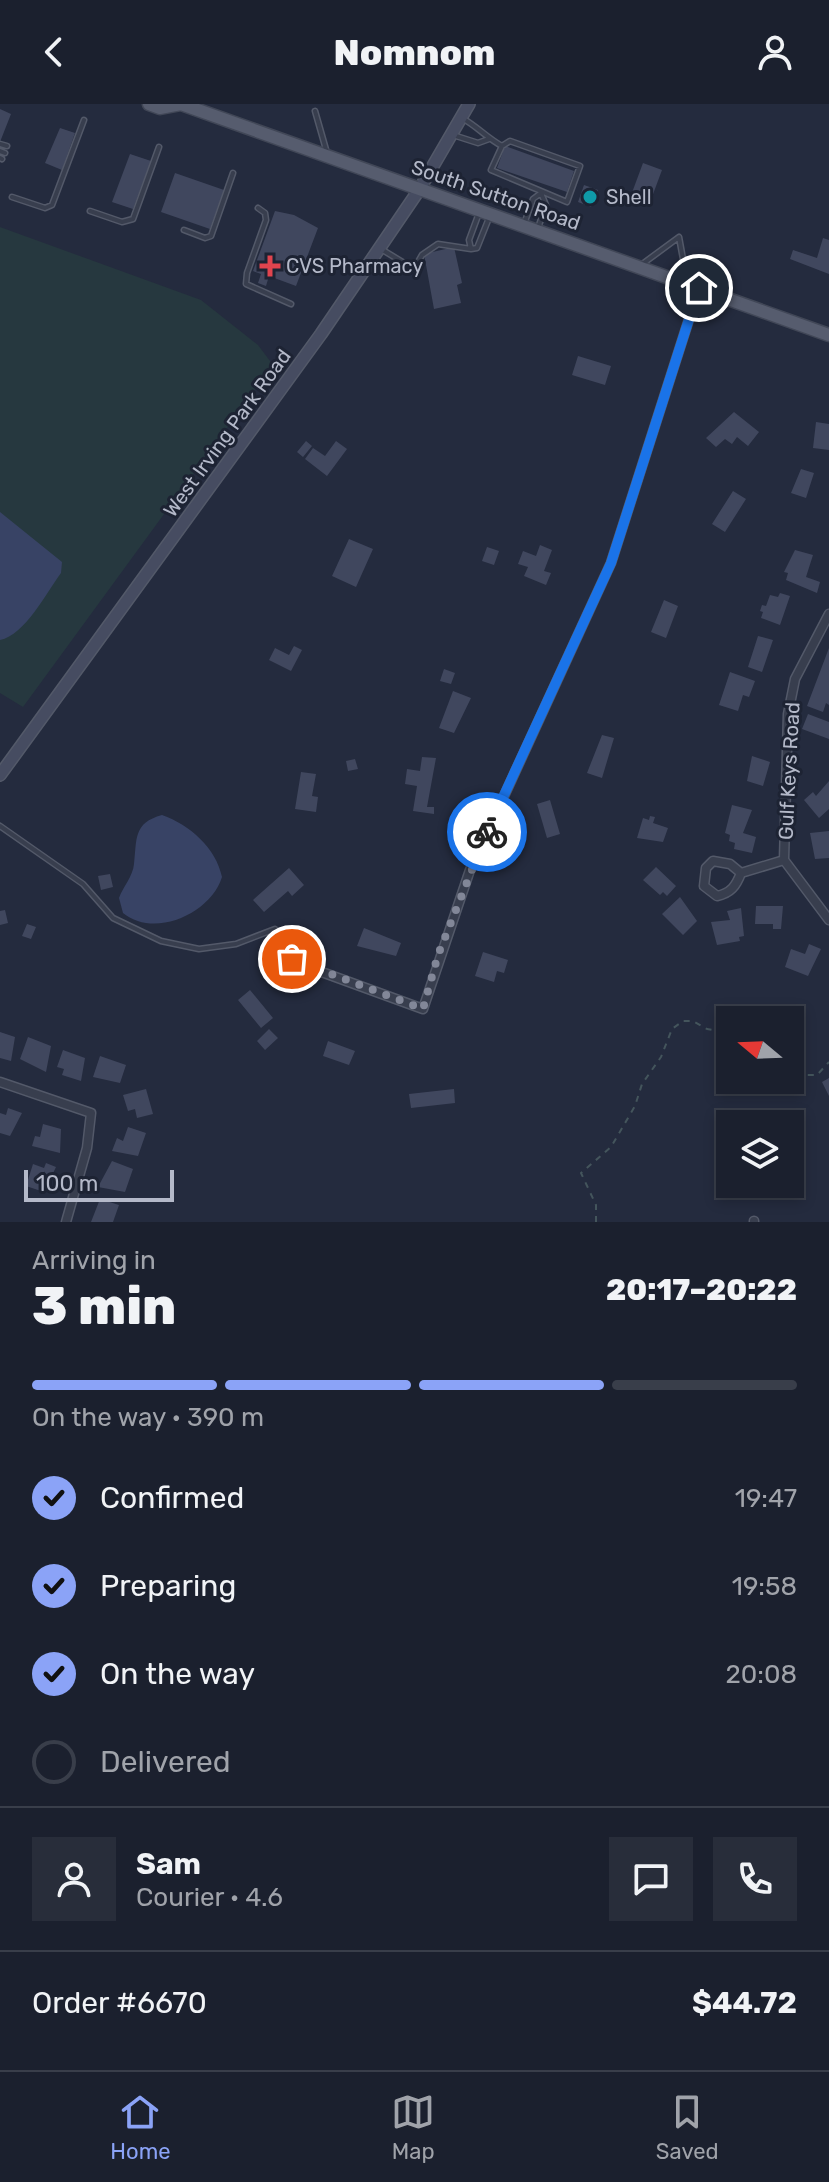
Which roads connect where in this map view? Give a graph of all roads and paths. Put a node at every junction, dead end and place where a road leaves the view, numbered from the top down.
1 (149, 104) edge
2 (181, 104) edge
3 (469, 104) edge
4 (315, 111) dead end
5 (462, 118) junction
6 (84, 120) dead end
7 (453, 135) junction
8 (490, 139) junction
9 (0, 144) edge
10 (502, 146) junction
11 (159, 147) dead end
12 (4, 150) edge
13 (329, 159) junction
14 (233, 173) dead end
15 (419, 190) junction
16 (541, 193) junction
17 (12, 197) dead end
18 (258, 208) dead end
19 (90, 211) dead end
20 (485, 212) junction
21 (523, 225) junction
22 (184, 230) dead end
23 (537, 230) junction
24 (379, 248) junction
25 (471, 249) junction
26 (639, 266) junction
27 (693, 286) junction
28 (291, 304) dead end
29 (829, 335) edge
30 (829, 614) edge
31 (1, 773) edge
32 (0, 826) edge
33 (784, 860) junction
34 (741, 873) junction
35 (829, 920) edge
36 (297, 963) joint
37 (716, 1031) edge
38 (829, 1062) edge
39 (804, 1074) edge
40 (0, 1082) edge
41 (66, 1222) edge
42 (596, 1222) edge

1 - 2 main road, South Sutton Road
2 - 13 main road, South Sutton Road
3 - 5 main road, West Irving Park Road
4 - 13 lane
5 - 7 main road, West Irving Park Road
5 - 8 lane
6 - 17 lane
7 - 8 lane
7 - 15 main road, West Irving Park Road
8 - 10 lane
9 - 12 lane
10 - 16 lane
10 - 16 lane
11 - 19 lane
13 - 15 main road, South Sutton Road
14 - 22 lane
15 - 20 main road, South Sutton Road
15 - 24 main road, West Irving Park Road
16 - 21 lane
16 - 23 lane
18 - 28 lane
20 - 21 main road, South Sutton Road
20 - 25 lane
20 - 25 lane
21 - 23 main road, South Sutton Road
23 - 26 main road, South Sutton Road
24 - 25 lane
24 - 31 main road, West Irving Park Road
26 - 27 main road, South Sutton Road
26 - 27 lane
27 - 29 main road, South Sutton Road
27 - 36 street
30 - 33 street, Gulf Keys Road
32 - 36 lane
33 - 34 street
33 - 35 street, Gulf Keys Road
34 - 34 street
37 - 42 path
38 - 39 path
40 - 41 street

